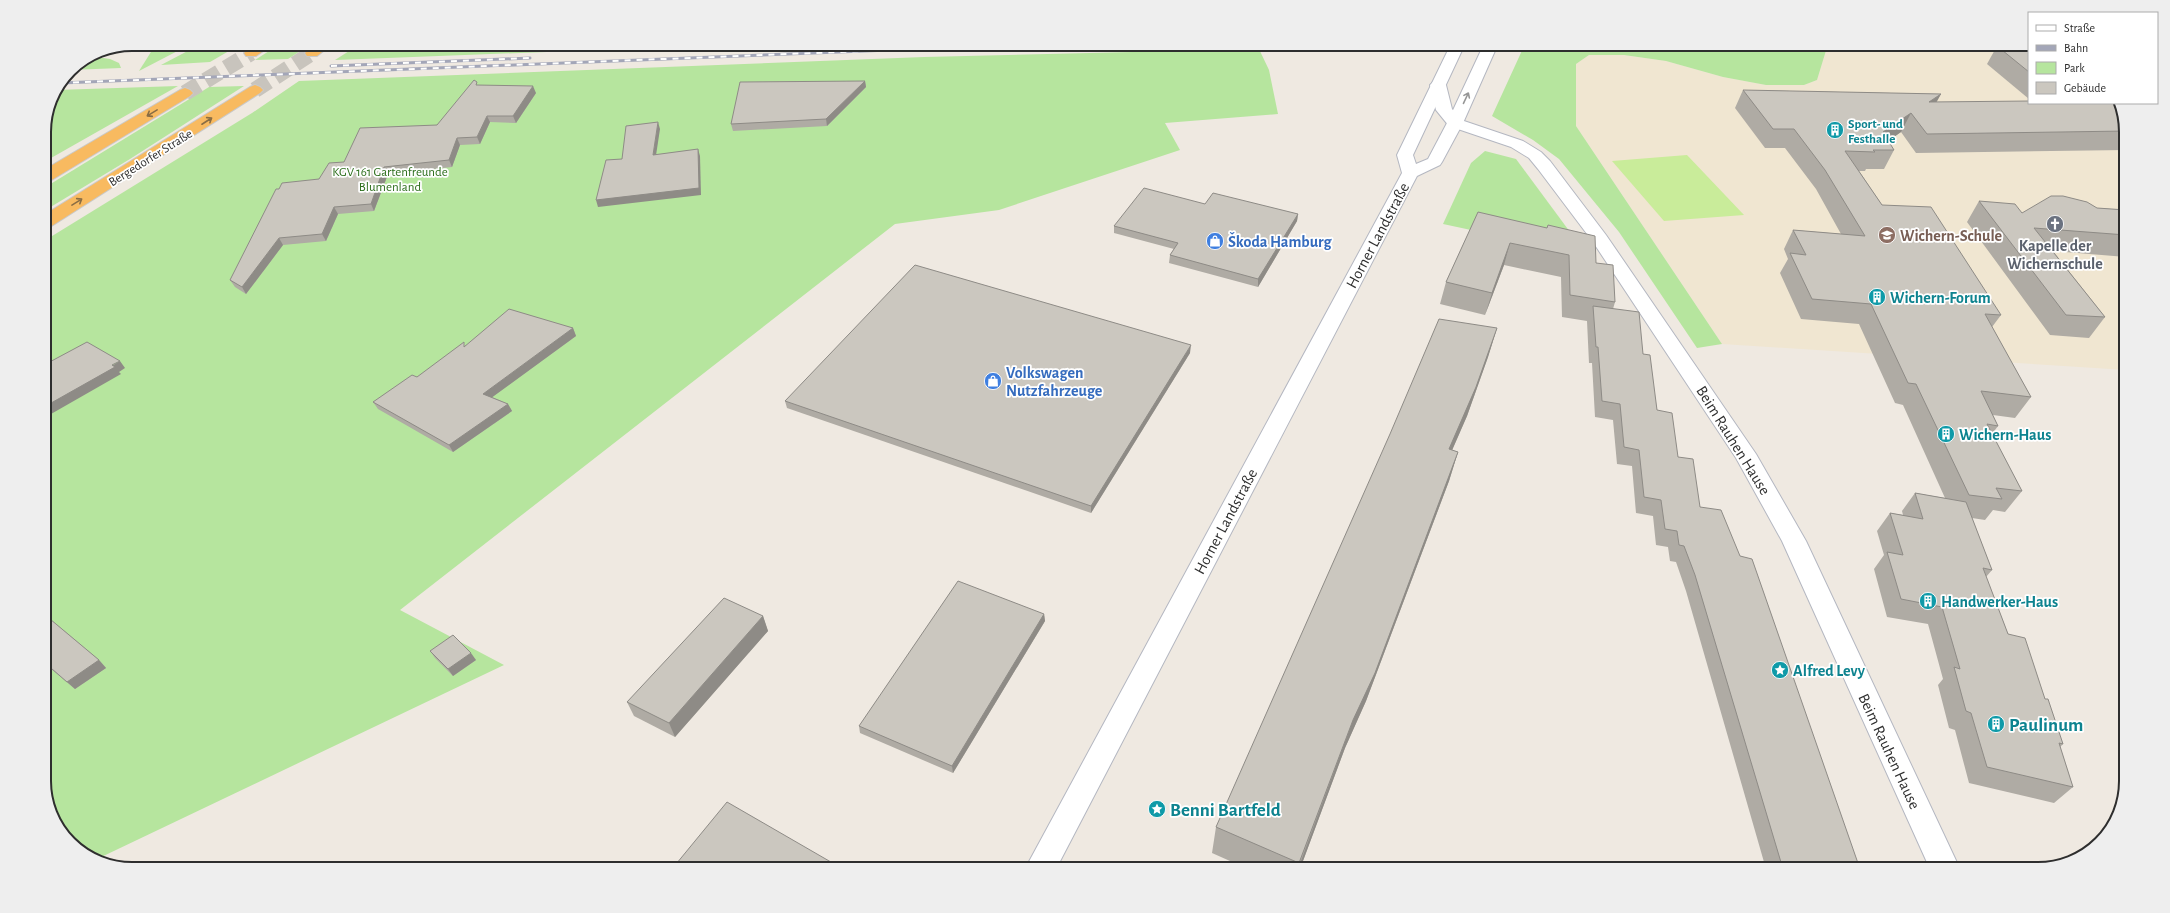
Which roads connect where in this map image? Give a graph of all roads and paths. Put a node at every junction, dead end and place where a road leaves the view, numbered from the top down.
1 (254, 51) edge
2 (315, 51) edge
3 (1455, 51) edge
4 (1488, 51) edge
5 (250, 53) tunnel mouth
6 (312, 53) tunnel mouth
7 (1438, 85) junction
8 (255, 90) tunnel mouth
9 (185, 93) tunnel mouth
10 (1455, 123) junction
11 (51, 173) edge
12 (1410, 173) junction
13 (51, 219) edge
14 (1044, 862) edge
15 (1941, 862) edge

1 - 5 highway
2 - 6 highway
3 - 7 main road, Horner Landstraße
10 -> 4 main road, Horner Landstraße
7 - 10 main road
7 - 12 main road, Horner Landstraße
13 -> 8 highway, Bergedorfer Straße
9 -> 11 highway
10 - 12 main road, Horner Landstraße
10 - 15 main road, Beim Rauhen Hause
12 - 14 main road, Horner Landstraße

